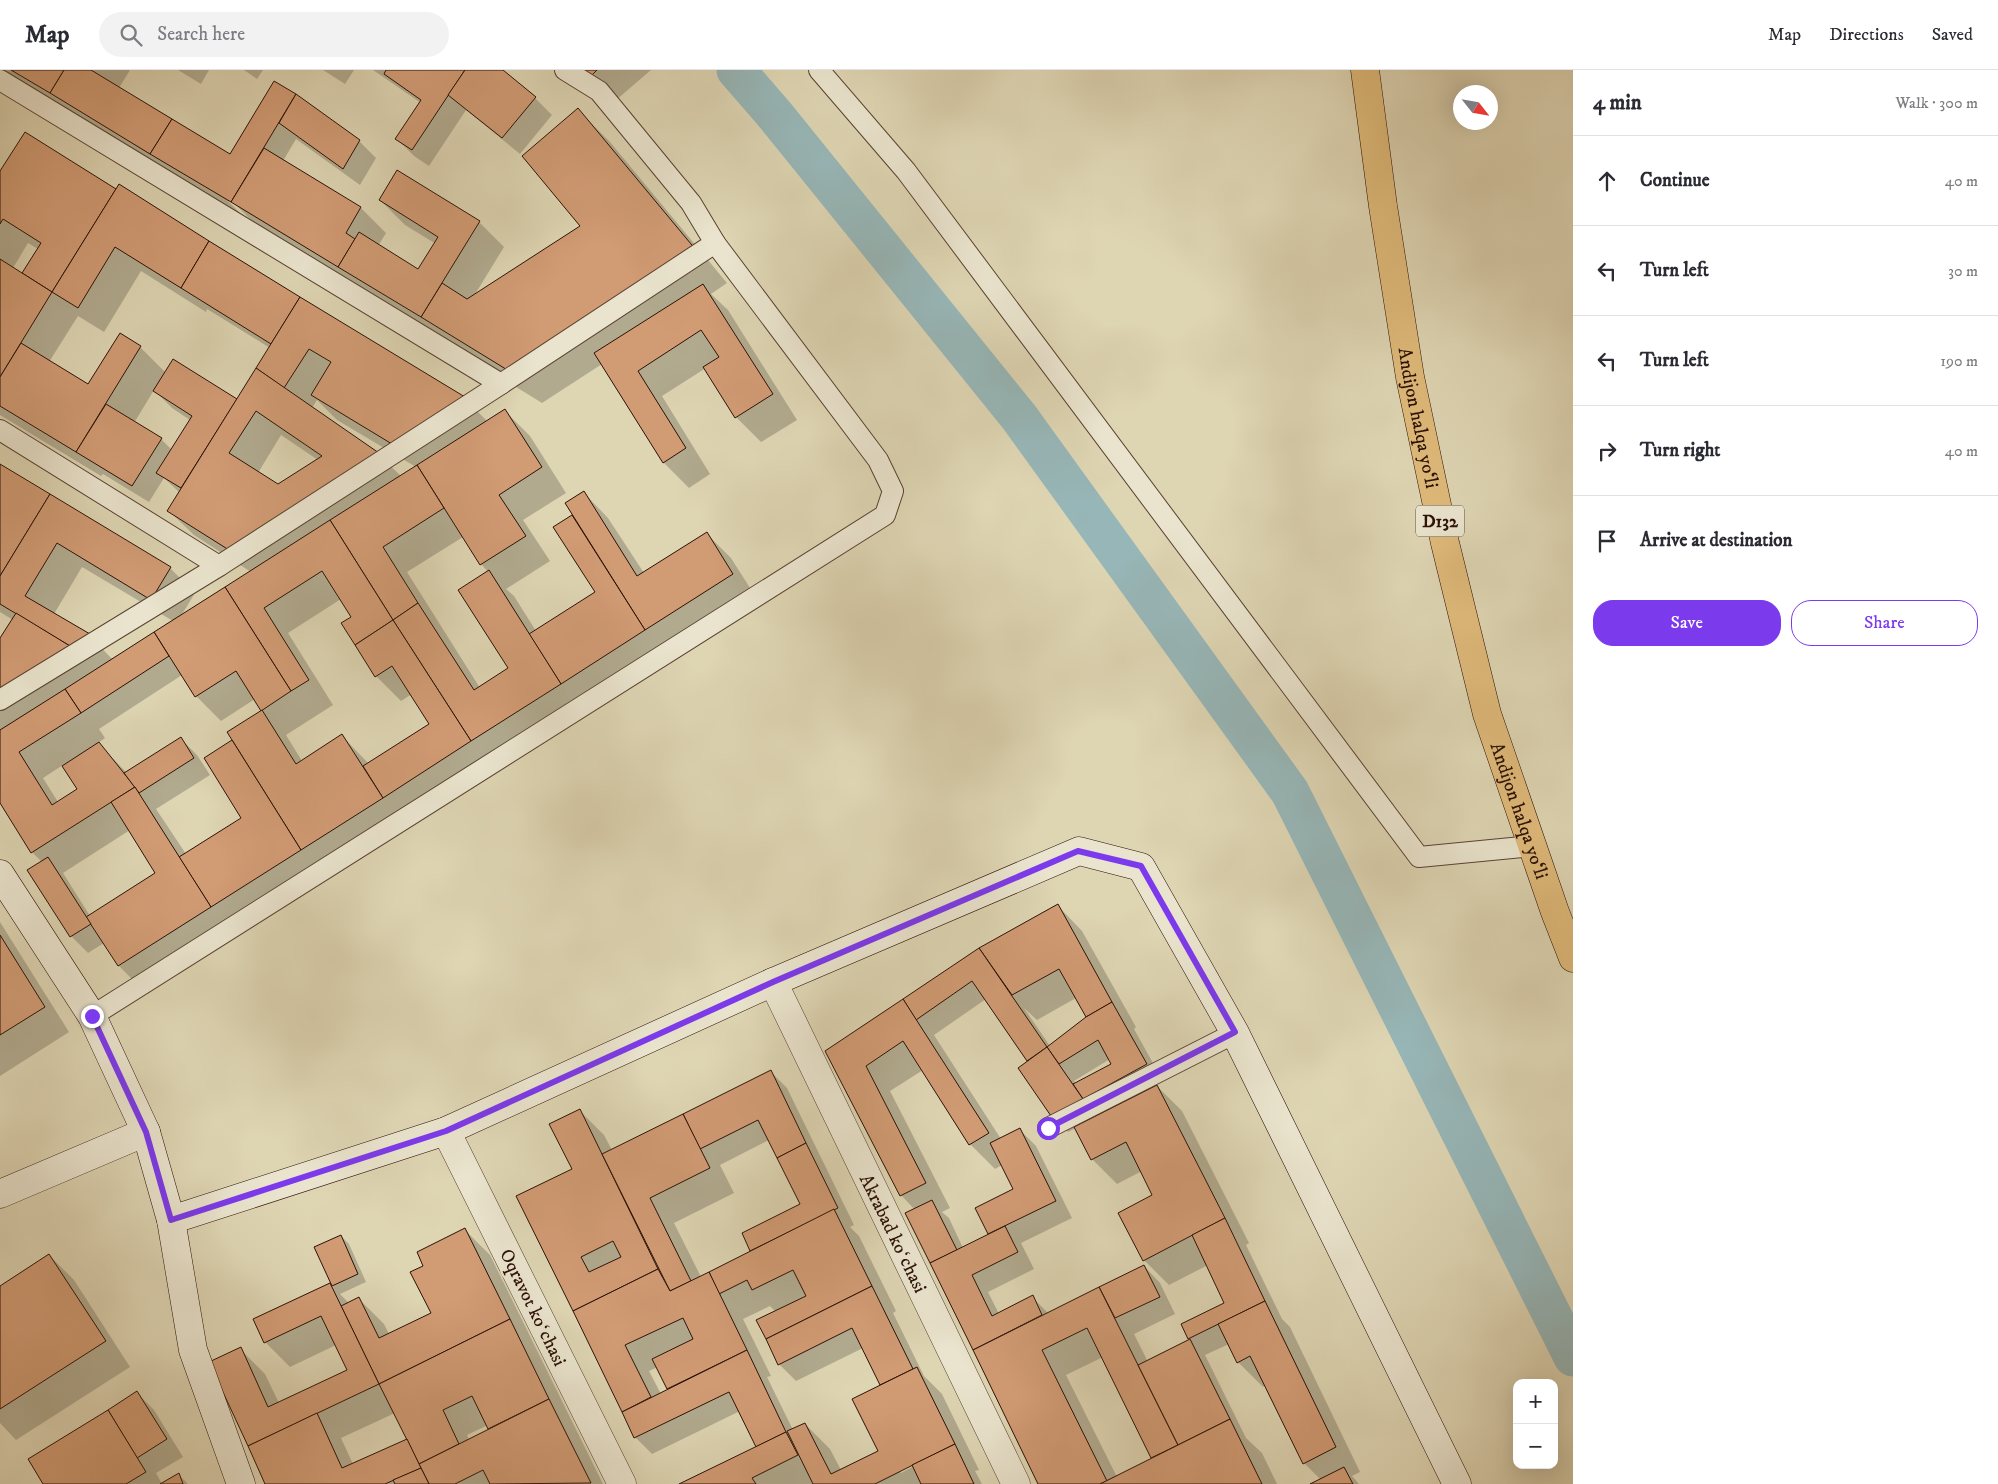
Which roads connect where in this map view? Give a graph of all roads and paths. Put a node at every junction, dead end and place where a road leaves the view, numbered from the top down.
1 (565, 70) edge
2 (819, 70) edge
3 (1365, 70) edge
4 (0, 80) edge
5 (715, 243) junction
6 (501, 384) junction
7 (0, 430) edge
8 (219, 566) junction
9 (0, 700) edge
10 (1532, 846) junction
11 (0, 874) edge
12 (1573, 958) edge
13 (773, 982) junction
14 (92, 1016) junction
15 (1235, 1032) junction
16 (1048, 1128) dead end
17 (446, 1131) junction
18 (146, 1132) junction
19 (0, 1194) edge
20 (171, 1220) junction
21 (241, 1484) edge
22 (622, 1484) edge
23 (1016, 1484) edge
24 (1457, 1484) edge

1 - 5 lane
2 - 10 lane
3 - 10 highway, Andijon halqa yo‘li / D132
4 - 6 lane
5 - 6 lane
5 - 14 lane
6 - 8 lane
7 - 8 lane
8 - 9 lane
10 - 12 highway, Andijon halqa yo‘li / D132
11 - 14 street
13 - 15 street
13 - 17 street
13 - 23 street, Akrabad koʻchasi
14 - 18 street
15 - 16 lane
15 - 24 street
17 - 20 street
17 - 22 street, Oqravot koʻchasi
18 - 19 street
18 - 20 street
20 - 21 street

